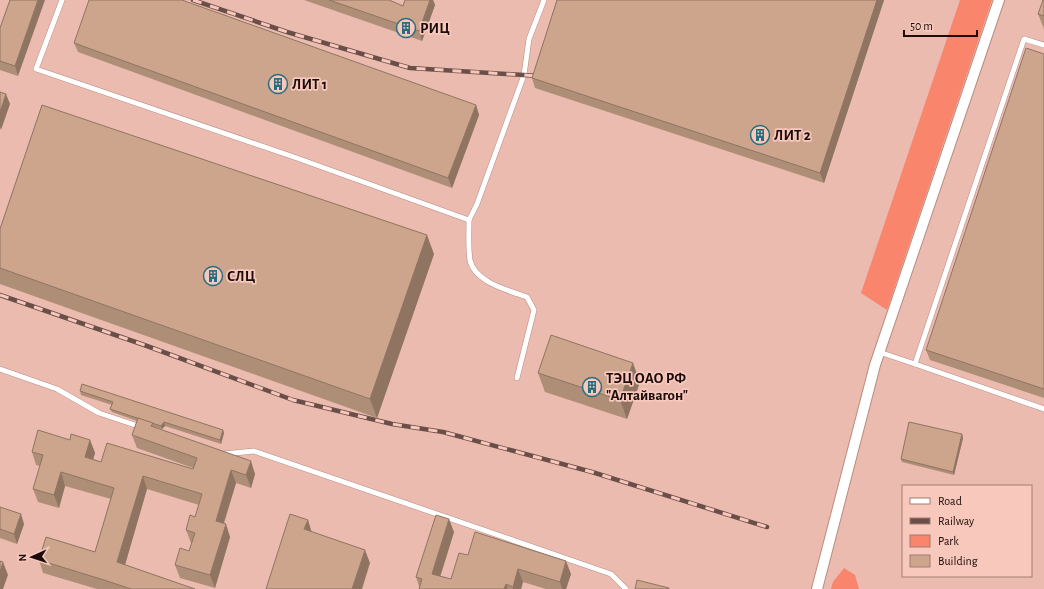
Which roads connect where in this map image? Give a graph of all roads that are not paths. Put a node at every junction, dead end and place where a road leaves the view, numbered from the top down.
1 (62, 0) edge
2 (544, 0) edge
3 (999, 0) edge
4 (1044, 45) edge
5 (469, 220) junction
6 (879, 352) junction
7 (915, 364) junction
8 (0, 369) edge
9 (517, 378) dead end
10 (1044, 409) edge
11 (144, 428) edge
12 (218, 452) edge
13 (626, 589) edge
14 (818, 589) edge

1 - 5 lane
2 - 5 lane
3 - 6 street
4 - 7 lane
5 - 9 lane
6 - 7 lane
6 - 14 street
7 - 10 lane
8 - 11 lane
12 - 13 lane

